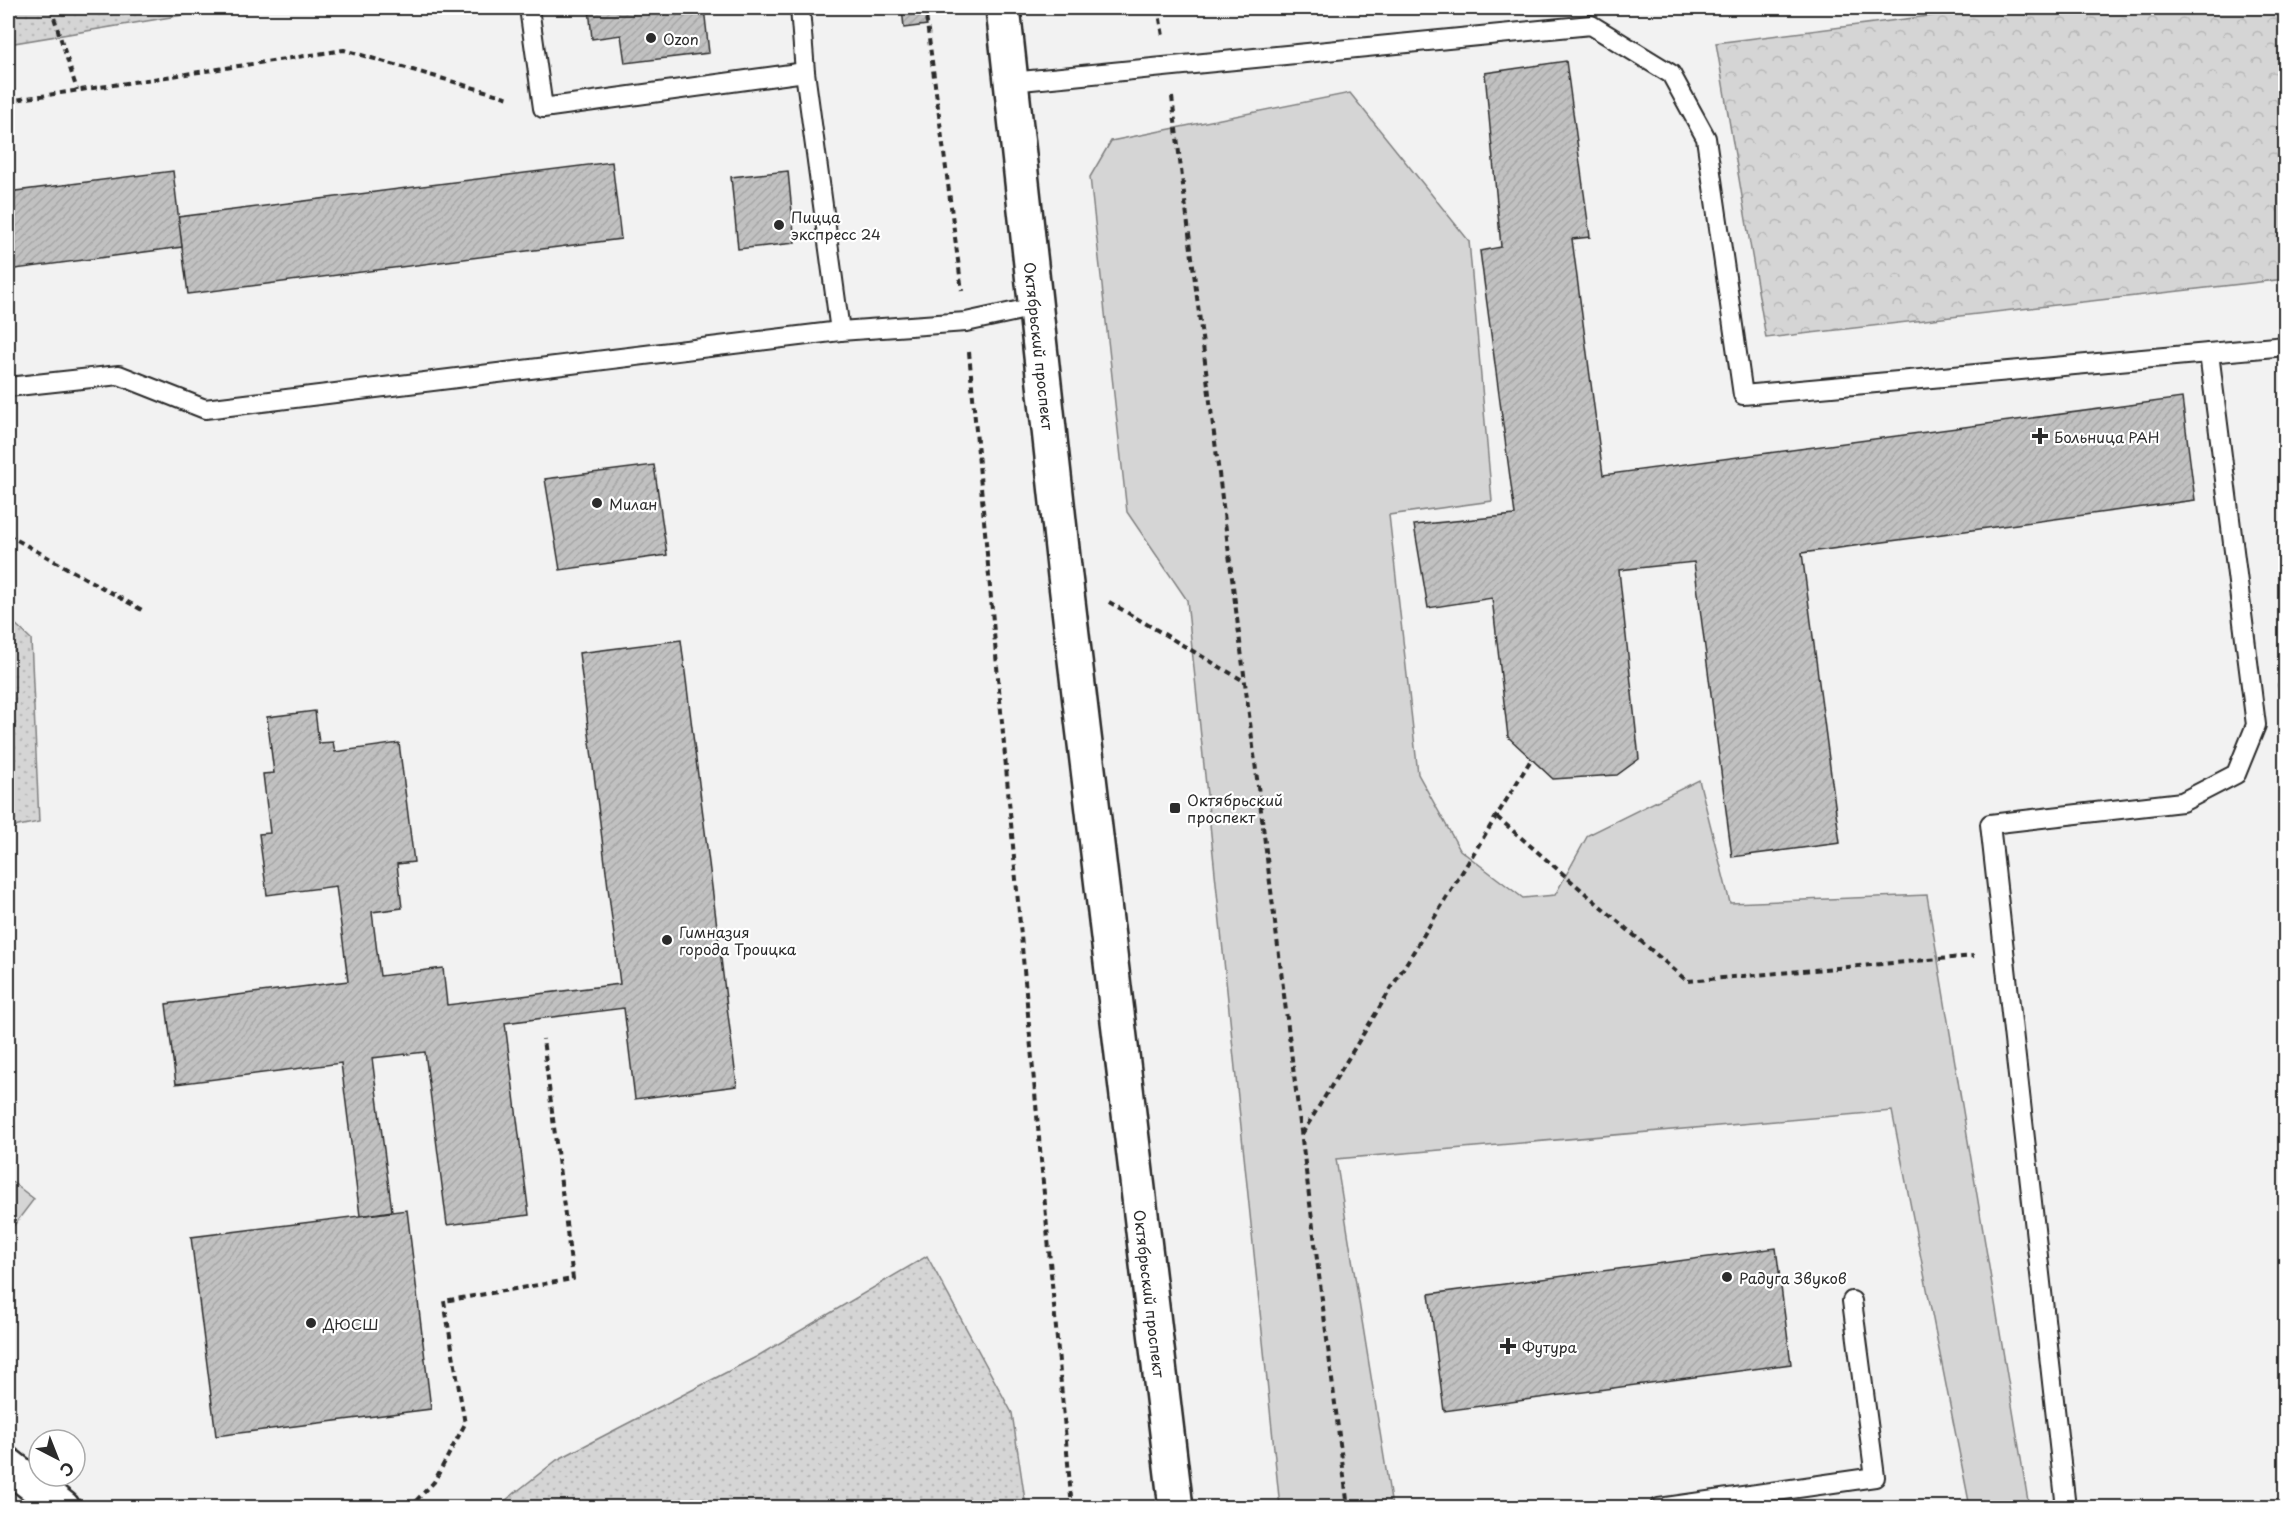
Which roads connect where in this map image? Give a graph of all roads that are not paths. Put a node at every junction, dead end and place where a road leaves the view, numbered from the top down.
1 (529, 8) edge
2 (800, 8) edge
3 (1003, 8) edge
4 (805, 72) junction
5 (1011, 82) junction
6 (1035, 307) junction
7 (840, 331) junction
8 (2286, 346) edge
9 (2209, 352) junction
10 (8, 387) edge
11 (1852, 1300) dead end
12 (8, 1465) edge
13 (63, 1508) edge
14 (1176, 1508) edge
15 (1659, 1508) edge
16 (2066, 1508) edge

1 - 4 lane
2 - 4 lane
3 - 5 main road, Октябрьский проспект
4 - 7 lane
5 - 6 main road, Октябрьский проспект
5 - 9 lane
6 - 7 lane
6 - 14 main road, Октябрьский проспект
7 - 10 lane
8 - 9 lane
9 - 16 lane
11 - 15 lane
12 - 13 main road

